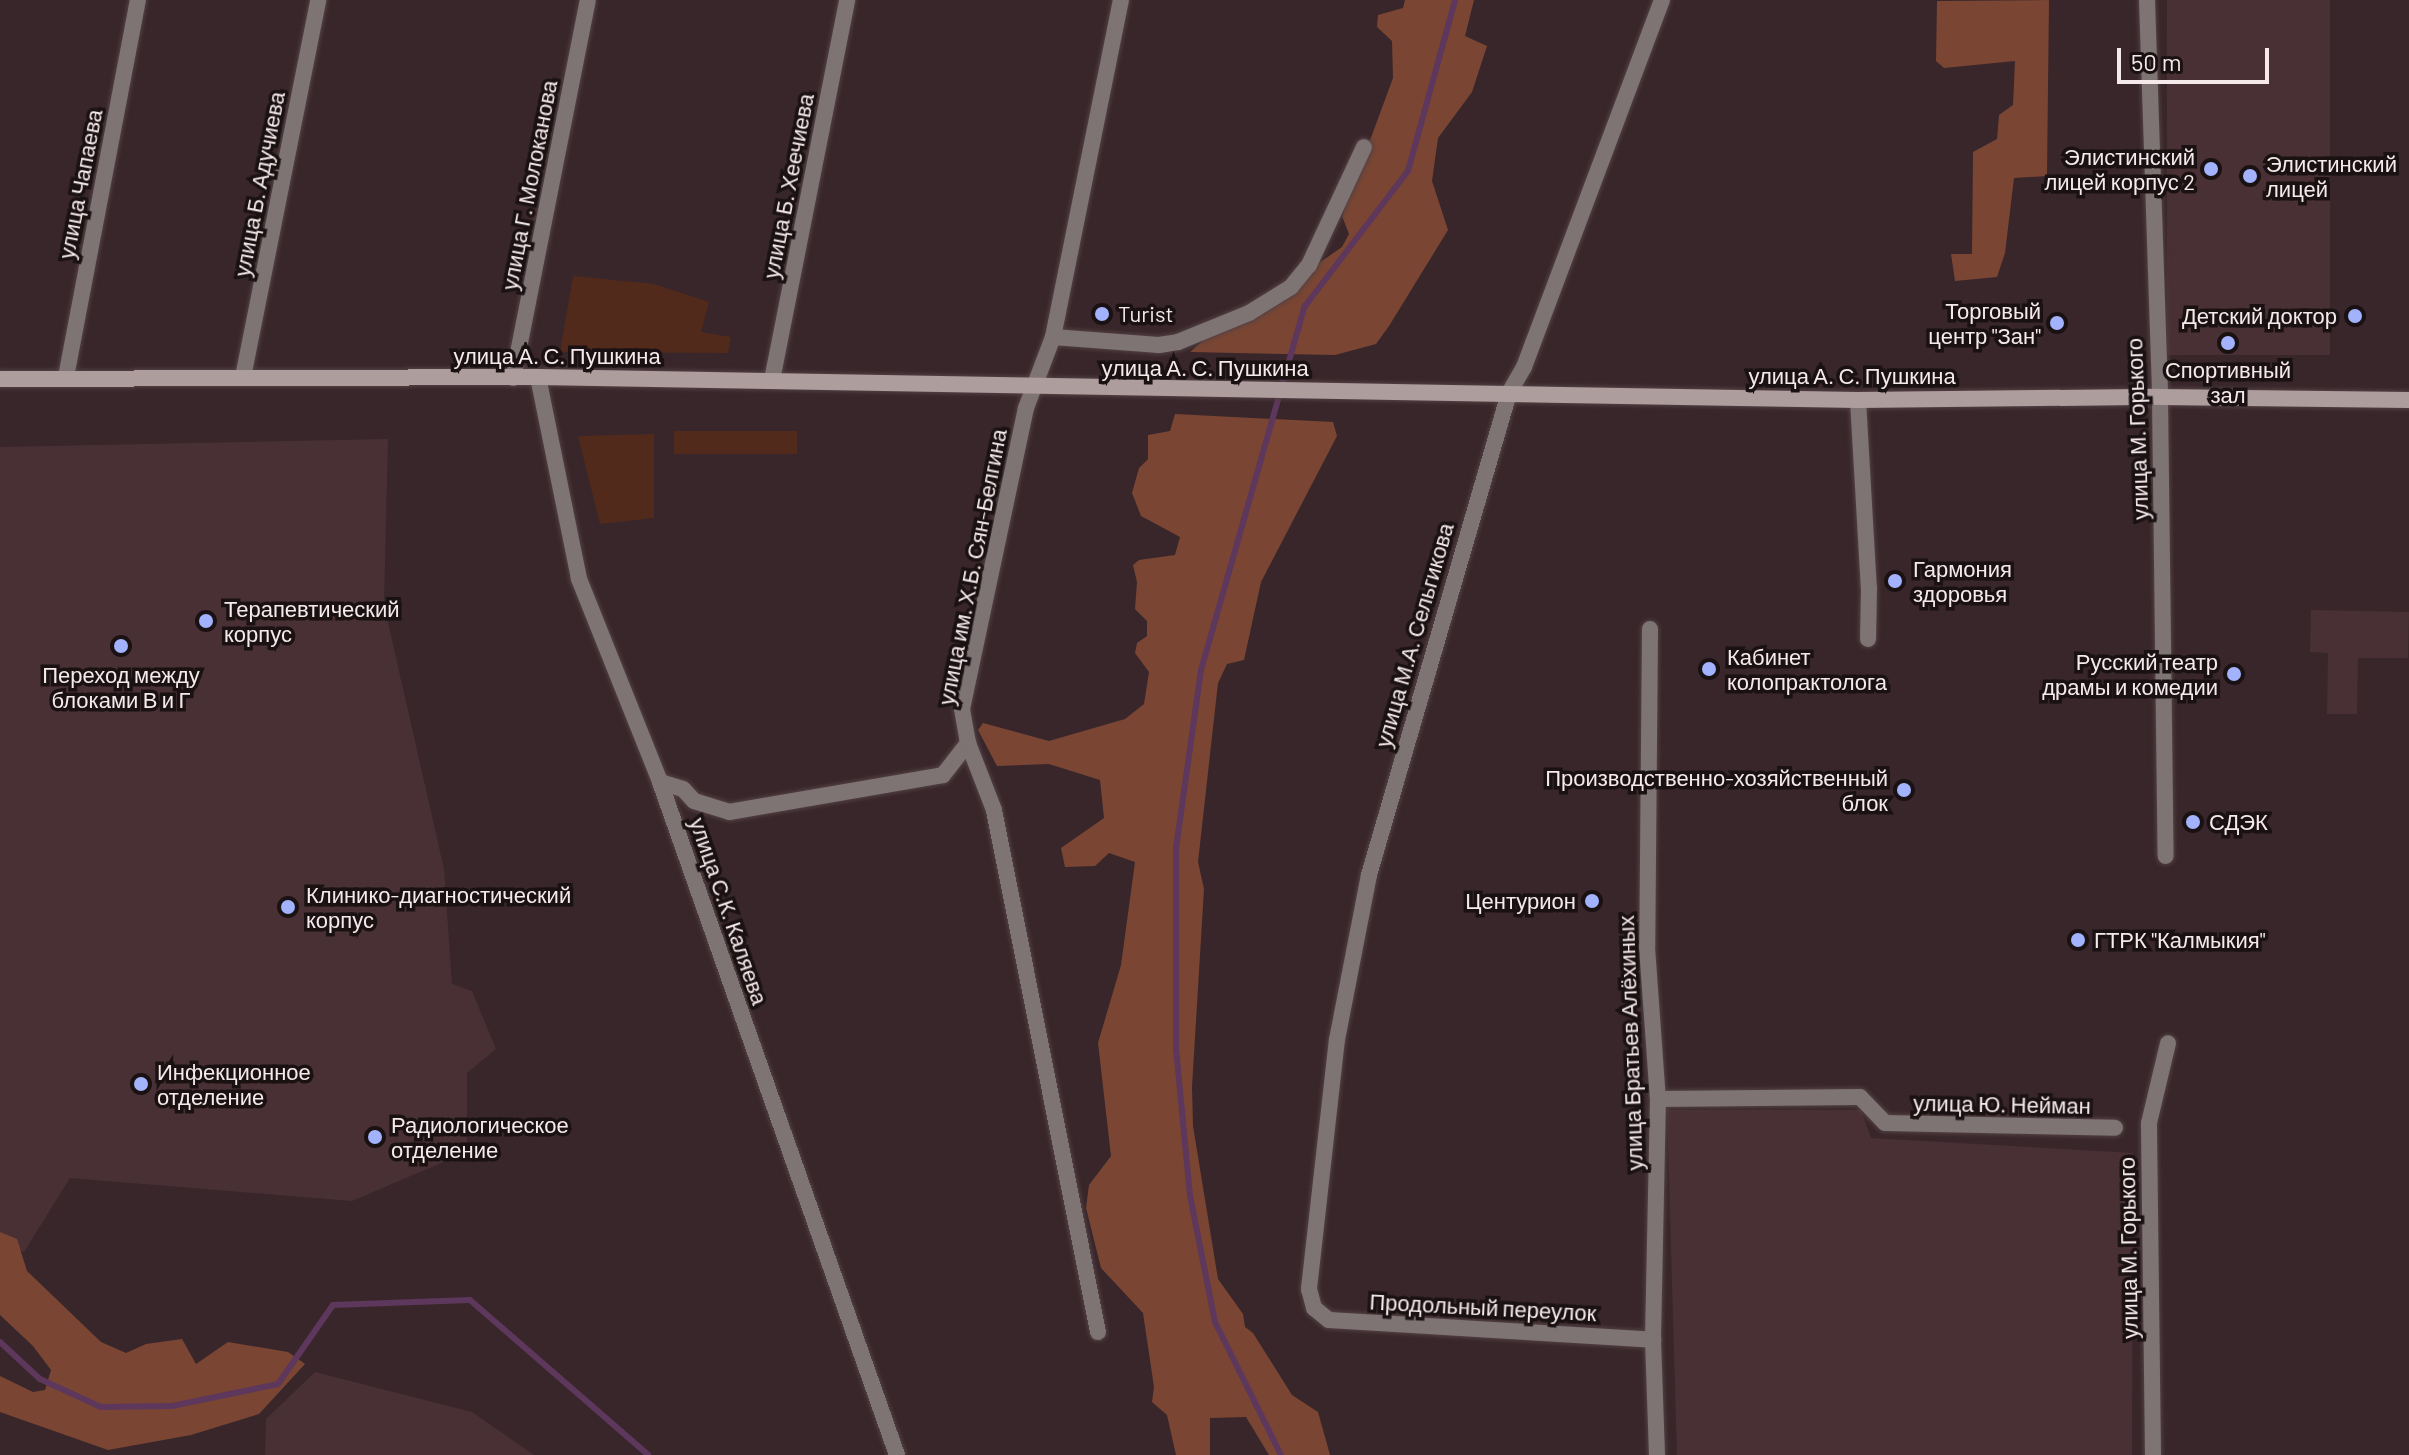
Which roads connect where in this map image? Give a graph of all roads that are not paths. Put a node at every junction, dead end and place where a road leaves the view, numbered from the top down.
1 (138, 0) edge
2 (318, 0) edge
3 (588, 0) edge
4 (847, 0) edge
5 (1121, 0) edge
6 (1662, 0) edge
7 (2147, 0) edge
8 (1364, 147) dead end
9 (1053, 337) junction
10 (66, 377) junction
11 (243, 377) junction
12 (538, 377) junction
13 (513, 378) junction
14 (0, 379) edge
15 (772, 380) junction
16 (1032, 389) junction
17 (1509, 393) junction
18 (2160, 397) junction
19 (1858, 400) junction
20 (2409, 400) edge
21 (1650, 629) dead end
22 (1868, 639) dead end
23 (968, 743) junction
24 (660, 782) junction
25 (2166, 856) dead end
26 (2168, 1043) dead end
27 (1658, 1099) junction
28 (2115, 1128) dead end
29 (1314, 1308) joint
30 (1098, 1332) dead end
31 (1653, 1340) junction
32 (897, 1455) edge
33 (1657, 1455) edge
34 (2153, 1455) edge

1 - 10 street, улица Чапаева
2 - 11 street, улица Б. Адучиева
3 - 13 street, улица Г. Молоканова
4 - 15 street, улица Б. Хеечиева
5 - 9 street, улица им. Х.Б. Сян-Белгина
6 - 17 street, улица М.А. Сельгикова
7 - 18 street, улица М. Горького
8 - 9 street
9 - 16 street, улица им. Х.Б. Сян-Белгина
10 - 11 main road, улица А. С. Пушкина
10 - 14 main road, улица А. С. Пушкина
11 - 13 main road, улица А. С. Пушкина
12 - 13 main road, улица А. С. Пушкина
12 - 15 main road, улица А. С. Пушкина
12 - 24 street, улица С.К. Каляева
15 - 16 main road, улица А. С. Пушкина
16 - 17 main road, улица А. С. Пушкина
16 - 23 street, улица им. Х.Б. Сян-Белгина
17 - 19 main road, улица А. С. Пушкина
17 - 29 street, улица М.А. Сельгикова
18 - 19 main road, улица А. С. Пушкина
18 - 20 main road, улица А. С. Пушкина
18 - 25 street, улица М. Горького
19 - 22 street
21 - 27 street, улица Братьев Алёхиных
23 - 24 street
23 - 30 street, улица им. Х.Б. Сян-Белгина
24 - 32 street, улица С.К. Каляева
26 - 34 street, улица М. Горького
27 - 28 street, улица Ю. Нейман
27 - 31 street, улица Братьев Алёхиных
29 - 31 street, Продольный переулок
31 - 33 street, улица Братьев Алёхиных

